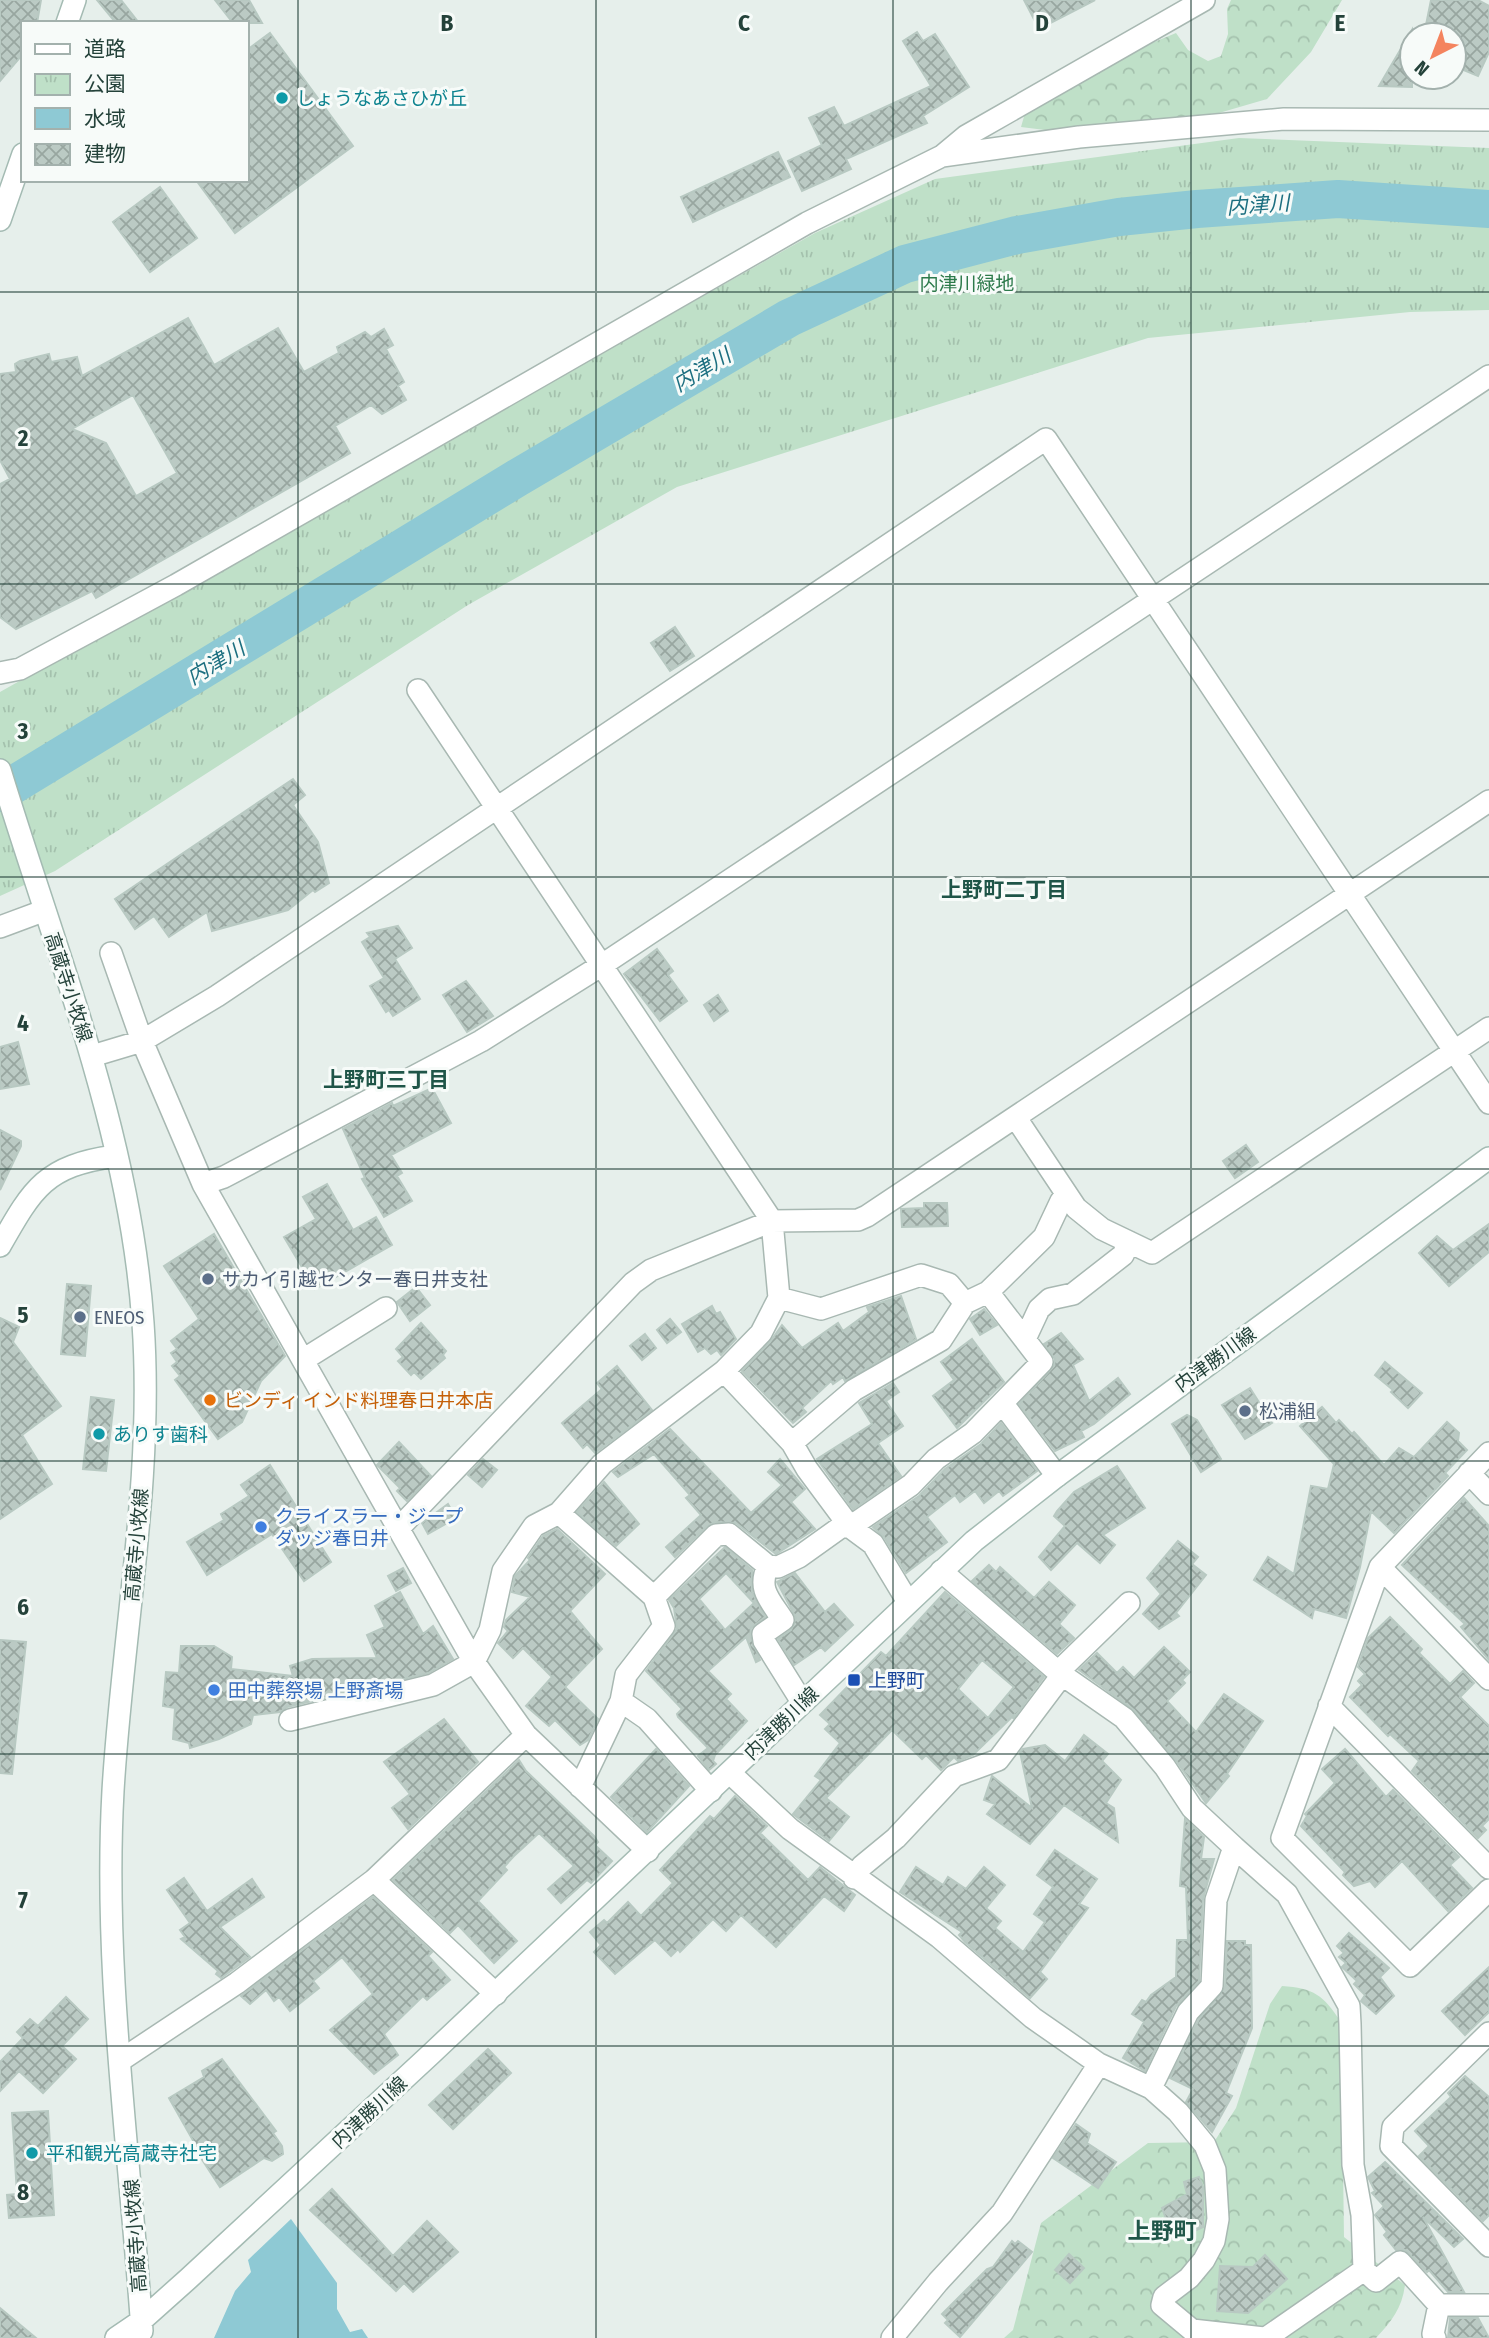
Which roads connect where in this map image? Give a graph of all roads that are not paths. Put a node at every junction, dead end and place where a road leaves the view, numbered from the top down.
1 (75, 0) edge
2 (1204, 0) edge
3 (68, 21) edge
4 (1489, 120) edge
5 (942, 156) junction
6 (21, 160) edge
7 (0, 220) edge
8 (1489, 376) edge
9 (1154, 599) junction
10 (0, 673) edge
11 (418, 690) dead end
12 (0, 770) edge
13 (1489, 802) edge
14 (498, 807) junction
15 (1350, 894) junction
16 (41, 905) junction
17 (0, 927) edge
18 (111, 953) dead end
19 (602, 965) junction
20 (1489, 1028) edge
21 (142, 1041) junction
22 (1455, 1051) junction
23 (92, 1056) junction
24 (1489, 1103) edge
25 (1016, 1118) junction
26 (115, 1156) junction
27 (1489, 1158) edge
28 (203, 1184) junction
29 (1068, 1197) junction
30 (772, 1221) junction
31 (1129, 1242) junction
32 (0, 1246) edge
33 (988, 1292) junction
34 (779, 1298) junction
35 (965, 1303) junction
36 (386, 1308) dead end
37 (1025, 1339) junction
38 (303, 1360) junction
39 (724, 1371) junction
40 (1003, 1404) junction
41 (792, 1443) junction
42 (1489, 1453) edge
43 (1469, 1473) junction
44 (1057, 1476) junction
45 (1489, 1494) edge
46 (559, 1513) junction
47 (850, 1527) junction
48 (398, 1529) junction
49 (768, 1566) junction
50 (1381, 1567) junction
51 (941, 1571) junction
52 (654, 1597) junction
53 (908, 1602) junction
54 (1129, 1603) dead end
55 (474, 1662) junction
56 (1060, 1674) junction
57 (1489, 1679) edge
58 (621, 1701) junction
59 (802, 1703) junction
60 (1329, 1706) junction
61 (290, 1720) dead end
62 (526, 1735) junction
63 (730, 1773) junction
64 (580, 1787) junction
65 (710, 1791) junction
66 (1234, 1847) junction
67 (648, 1851) junction
68 (1489, 1868) edge
69 (854, 1878) junction
70 (374, 1880) junction
71 (1489, 1890) edge
72 (496, 1994) junction
73 (1485, 2045) edge
74 (121, 2060) junction
75 (1098, 2064) junction
76 (1151, 2088) junction
77 (1489, 2246) edge
78 (1363, 2270) junction
79 (1439, 2305) junction
80 (1489, 2305) edge
81 (141, 2330) edge
82 (116, 2338) edge
83 (892, 2338) edge
84 (1265, 2338) edge
85 (1435, 2338) edge

1 - 3 street
2 - 5 street
4 - 5 street
5 - 10 street
6 - 7 street
8 - 9 street
9 - 14 street
9 - 15 street
9 - 19 street
11 - 14 street
12 - 16 street, 高蔵寺小牧線
13 - 15 street
14 - 19 street
14 - 21 street
15 - 22 street
15 - 25 street
16 - 17 street
16 - 23 street, 高蔵寺小牧線
18 - 21 street
19 - 28 street
19 - 30 street
20 - 22 street
21 - 23 street
21 - 28 street
22 - 24 street
22 - 31 street
23 - 26 street, 高蔵寺小牧線
25 - 29 street
25 - 30 street
26 - 32 street
26 - 74 street, 高蔵寺小牧線
27 - 44 street, 内津勝川線
28 - 38 street
29 - 31 street
29 - 33 street
30 - 34 street
30 - 48 street
31 - 37 street
33 - 35 street
33 - 37 street
34 - 35 street
34 - 39 street
35 - 41 street
36 - 38 street
37 - 40 street
38 - 48 street
39 - 41 street
39 - 46 street
40 - 44 street
40 - 47 street
41 - 47 street
42 - 43 street
43 - 45 street
43 - 50 street
44 - 51 street, 内津勝川線
46 - 52 street
46 - 55 street
47 - 49 street
47 - 53 street
48 - 55 street
49 - 52 street
49 - 59 street
50 - 57 street
50 - 60 street
51 - 53 street, 内津勝川線
51 - 56 street
52 - 58 street
53 - 59 street, 内津勝川線
54 - 56 street
55 - 61 street
55 - 62 street
56 - 66 street
56 - 69 street
58 - 64 street
58 - 65 street
59 - 63 street, 内津勝川線
60 - 68 street
60 - 71 street
62 - 64 street
62 - 70 street
63 - 65 street, 内津勝川線
63 - 69 street
64 - 67 street
65 - 67 street, 内津勝川線
66 - 76 street
66 - 78 street
67 - 72 street, 内津勝川線
69 - 75 street
70 - 72 street
70 - 74 street
72 - 81 street, 内津勝川線
73 - 77 street
74 - 81 street, 高蔵寺小牧線
75 - 76 street
75 - 83 street
76 - 84 street
78 - 79 street
78 - 84 street
79 - 80 street
79 - 85 street
81 - 82 street, 内津勝川線

